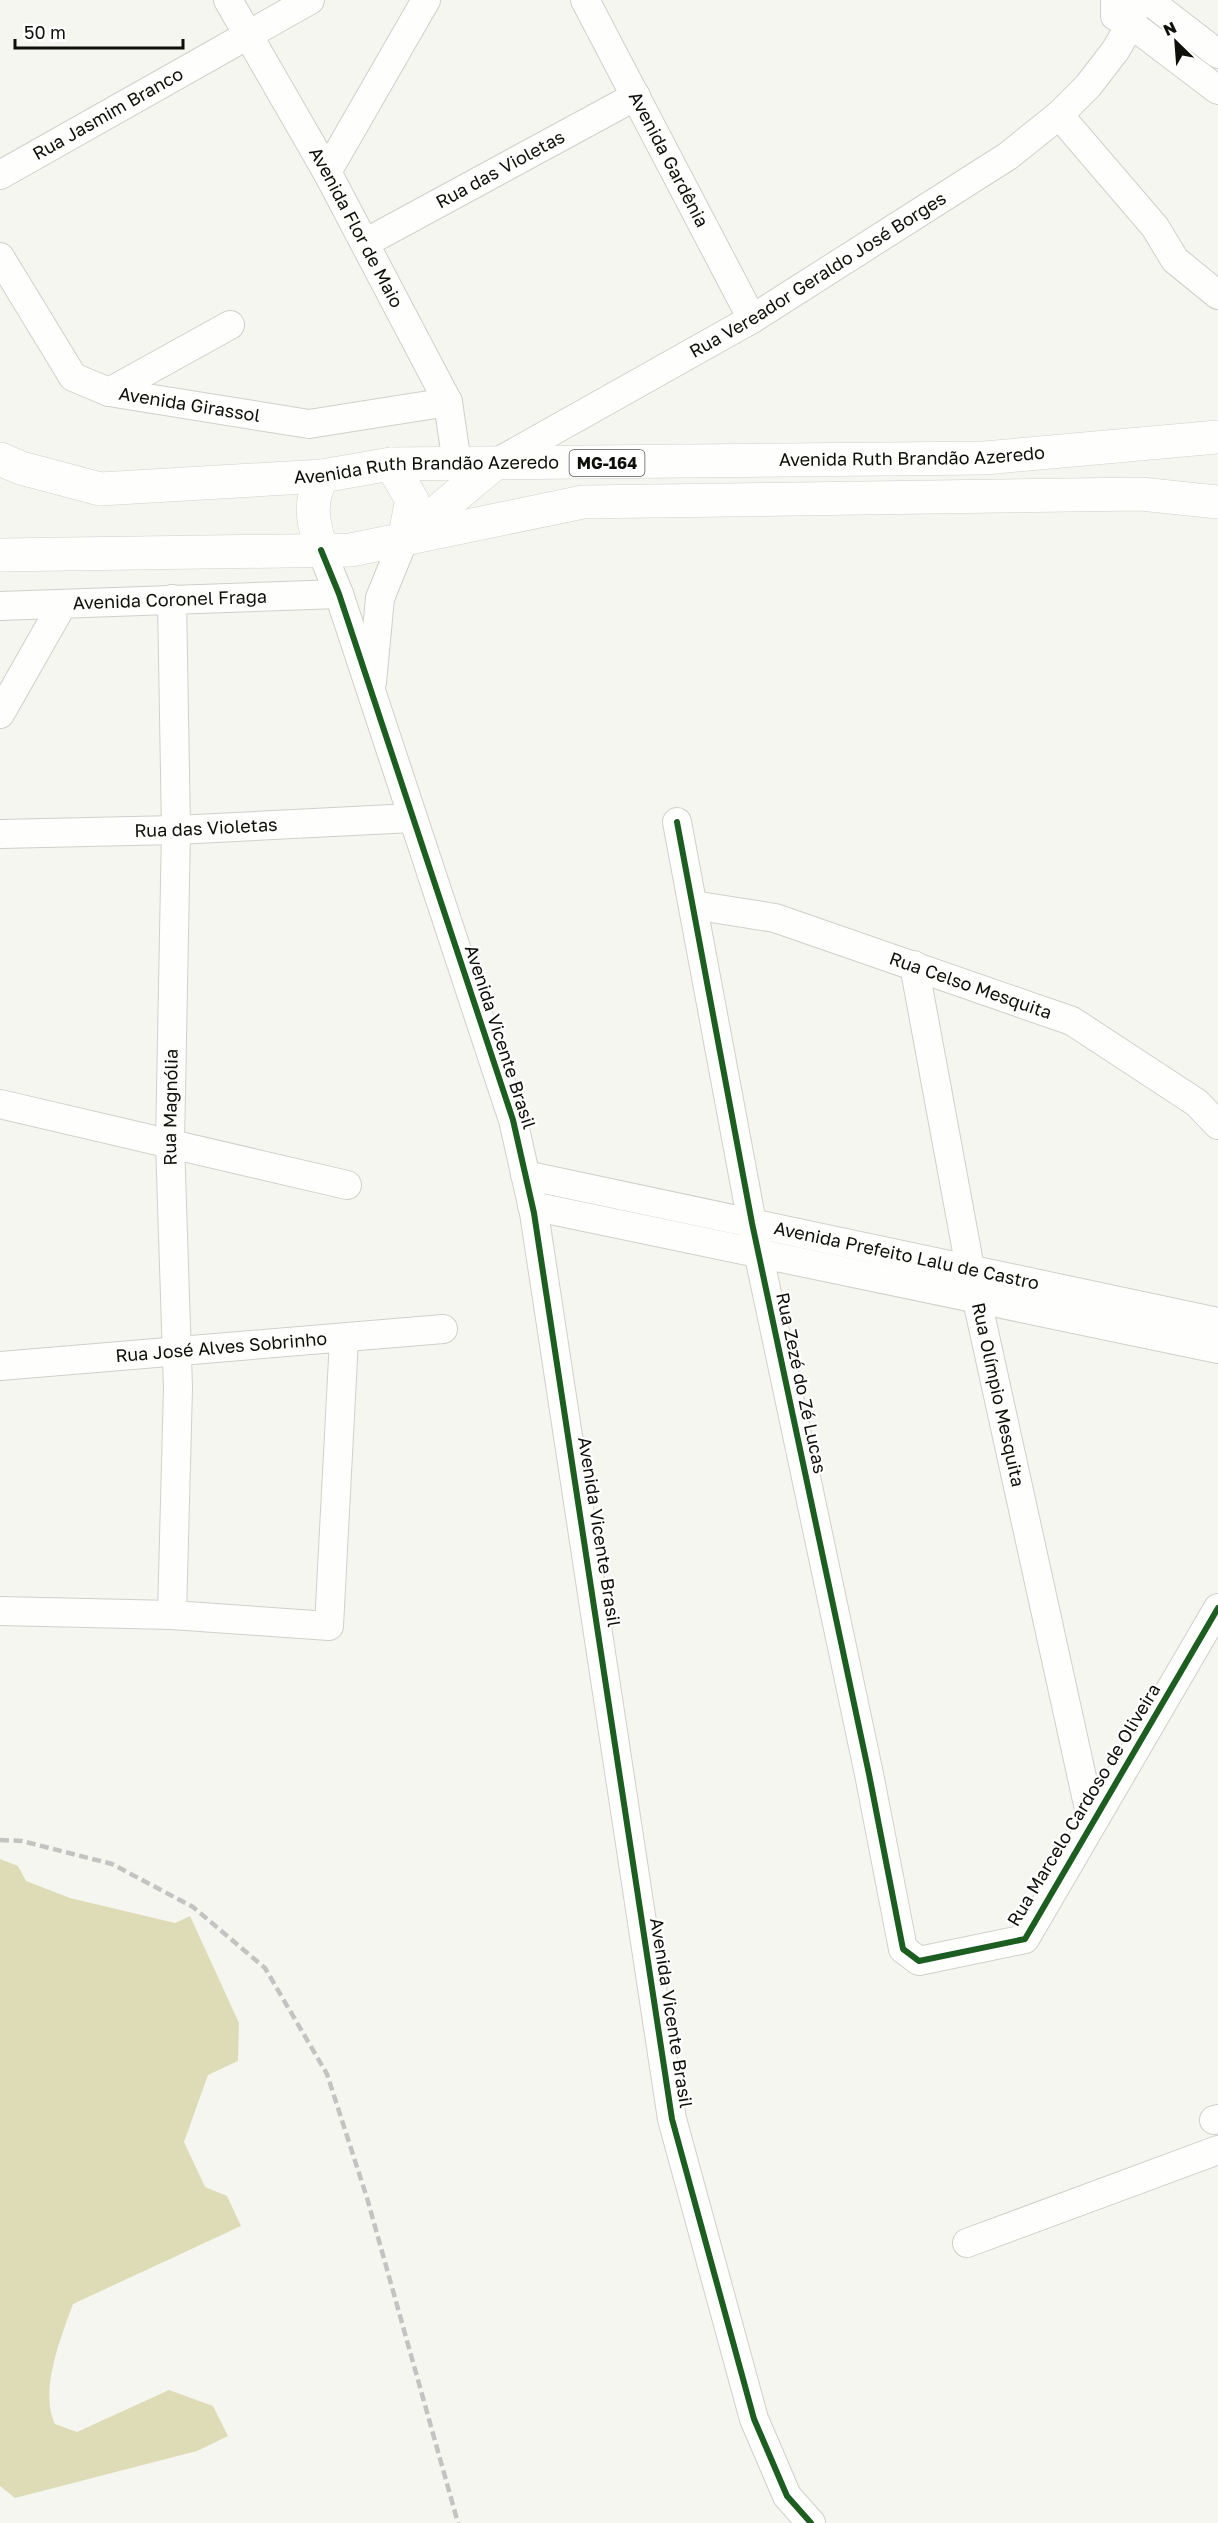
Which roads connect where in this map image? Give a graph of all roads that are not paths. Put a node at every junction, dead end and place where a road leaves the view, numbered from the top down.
1 (228, 0) edge
2 (310, 0) edge
3 (426, 0) edge
4 (585, 0) edge
5 (1148, 0) edge
6 (1124, 10) edge
7 (249, 36) junction
8 (1218, 54) edge
9 (1218, 90) edge
10 (636, 96) junction
11 (1059, 115) junction
12 (327, 172) junction
13 (0, 175) edge
14 (1155, 227) junction
15 (365, 243) junction
16 (0, 257) edge
17 (1218, 270) edge
18 (1218, 295) edge
19 (752, 318) junction
20 (230, 325) dead end
21 (109, 392) junction
22 (448, 402) junction
23 (1218, 437) edge
24 (0, 459) edge
25 (391, 464) junction
26 (457, 464) junction
27 (494, 464) junction
28 (322, 476) junction
29 (1218, 502) edge
30 (404, 539) junction
31 (321, 550) junction
32 (0, 555) edge
33 (339, 594) junction
34 (172, 598) junction
35 (0, 606) edge
36 (62, 606) junction
37 (371, 693) junction
38 (0, 714) edge
39 (412, 818) junction
40 (677, 822) dead end
41 (176, 830) junction
42 (0, 834) edge
43 (693, 904) junction
44 (914, 965) junction
45 (0, 1104) edge
46 (1218, 1125) edge
47 (170, 1143) junction
48 (525, 1175) junction
49 (347, 1185) dead end
50 (532, 1206) junction
51 (752, 1223) junction
52 (759, 1253) junction
53 (970, 1268) junction
54 (977, 1299) junction
55 (1218, 1322) edge
56 (443, 1329) dead end
57 (344, 1339) junction
58 (1218, 1349) edge
59 (176, 1354) junction
60 (0, 1366) edge
61 (1218, 1608) edge
62 (0, 1611) edge
63 (172, 1615) junction
64 (1092, 1823) junction
65 (903, 1949) joint
66 (1218, 2150) edge
67 (967, 2243) dead end
68 (811, 2523) edge

1 - 7 street, Avenida Flor de Maio
2 - 7 street, Rua Jasmim Branco
3 - 12 street
4 - 10 street, Avenida Gardênia
5 - 8 street
6 - 9 street
6 - 11 street, Rua Vereador Geraldo José Borges
7 - 12 street, Avenida Flor de Maio
7 - 13 street, Rua Jasmim Branco
10 - 15 street, Rua das Violetas
10 - 19 street, Avenida Gardênia
11 - 14 street
11 - 19 street, Rua Vereador Geraldo José Borges
12 - 15 street, Avenida Flor de Maio
14 - 17 street
14 - 18 street
15 - 22 street, Avenida Flor de Maio
16 - 21 street, Avenida Girassol
19 - 27 street, Rua Vereador Geraldo José Borges
20 - 21 street
21 - 22 street, Avenida Girassol
22 - 26 street, Avenida Flor de Maio
23 - 27 main road, Avenida Ruth Brandão Azeredo / MG-164
24 - 28 main road, Avenida Ruth Brandão Azeredo / MG-164
25 - 26 main road, Avenida Ruth Brandão Azeredo / MG-164
25 - 28 main road, Avenida Ruth Brandão Azeredo / MG-164
25 - 30 main road
26 - 27 main road, Avenida Ruth Brandão Azeredo / MG-164
27 - 30 main road
28 - 31 main road
29 - 30 main road, MG-164
30 - 31 main road, MG-164
30 - 37 street, Avenida Vicente Brasil
31 - 32 main road, MG-164
31 - 33 street, Avenida Vicente Brasil
33 - 34 street, Avenida Coronel Fraga
33 - 37 street, Avenida Vicente Brasil
34 - 36 street, Avenida Coronel Fraga
34 - 41 street, Rua Magnólia
35 - 36 street, Avenida Coronel Fraga
36 - 38 street
37 - 39 street, Avenida Vicente Brasil
39 - 41 street, Rua das Violetas
39 - 48 street, Avenida Vicente Brasil
40 - 43 street, Rua Zezé do Zé Lucas
41 - 42 street, Rua das Violetas
41 - 47 street, Rua Magnólia
43 - 44 street, Rua Celso Mesquita
43 - 51 street, Rua Zezé do Zé Lucas
44 - 46 street, Rua Celso Mesquita
44 - 53 street, Rua Olímpio Mesquita
45 - 47 street
47 - 49 street
47 - 59 street, Rua Magnólia
48 - 50 street, Avenida Vicente Brasil
48 - 51 street, Avenida Prefeito Lalu de Castro
50 - 52 street, Avenida Prefeito Lalu de Castro
50 - 68 street, Avenida Vicente Brasil
51 - 52 street, Rua Zezé do Zé Lucas
51 - 53 street, Avenida Prefeito Lalu de Castro
52 - 54 street, Avenida Prefeito Lalu de Castro
52 - 65 street, Rua Zezé do Zé Lucas
53 - 54 street, Rua Olímpio Mesquita
53 - 55 street, Avenida Prefeito Lalu de Castro
54 - 58 street, Avenida Prefeito Lalu de Castro
54 - 64 street, Rua Olímpio Mesquita
56 - 57 street, Rua José Alves Sobrinho
57 - 59 street, Rua José Alves Sobrinho
57 - 63 street
59 - 60 street, Rua José Alves Sobrinho
59 - 63 street, Rua Magnólia
61 - 64 street, Rua Marcelo Cardoso de Oliveira
62 - 63 street
64 - 65 street, Rua Marcelo Cardoso de Oliveira
66 - 67 street

